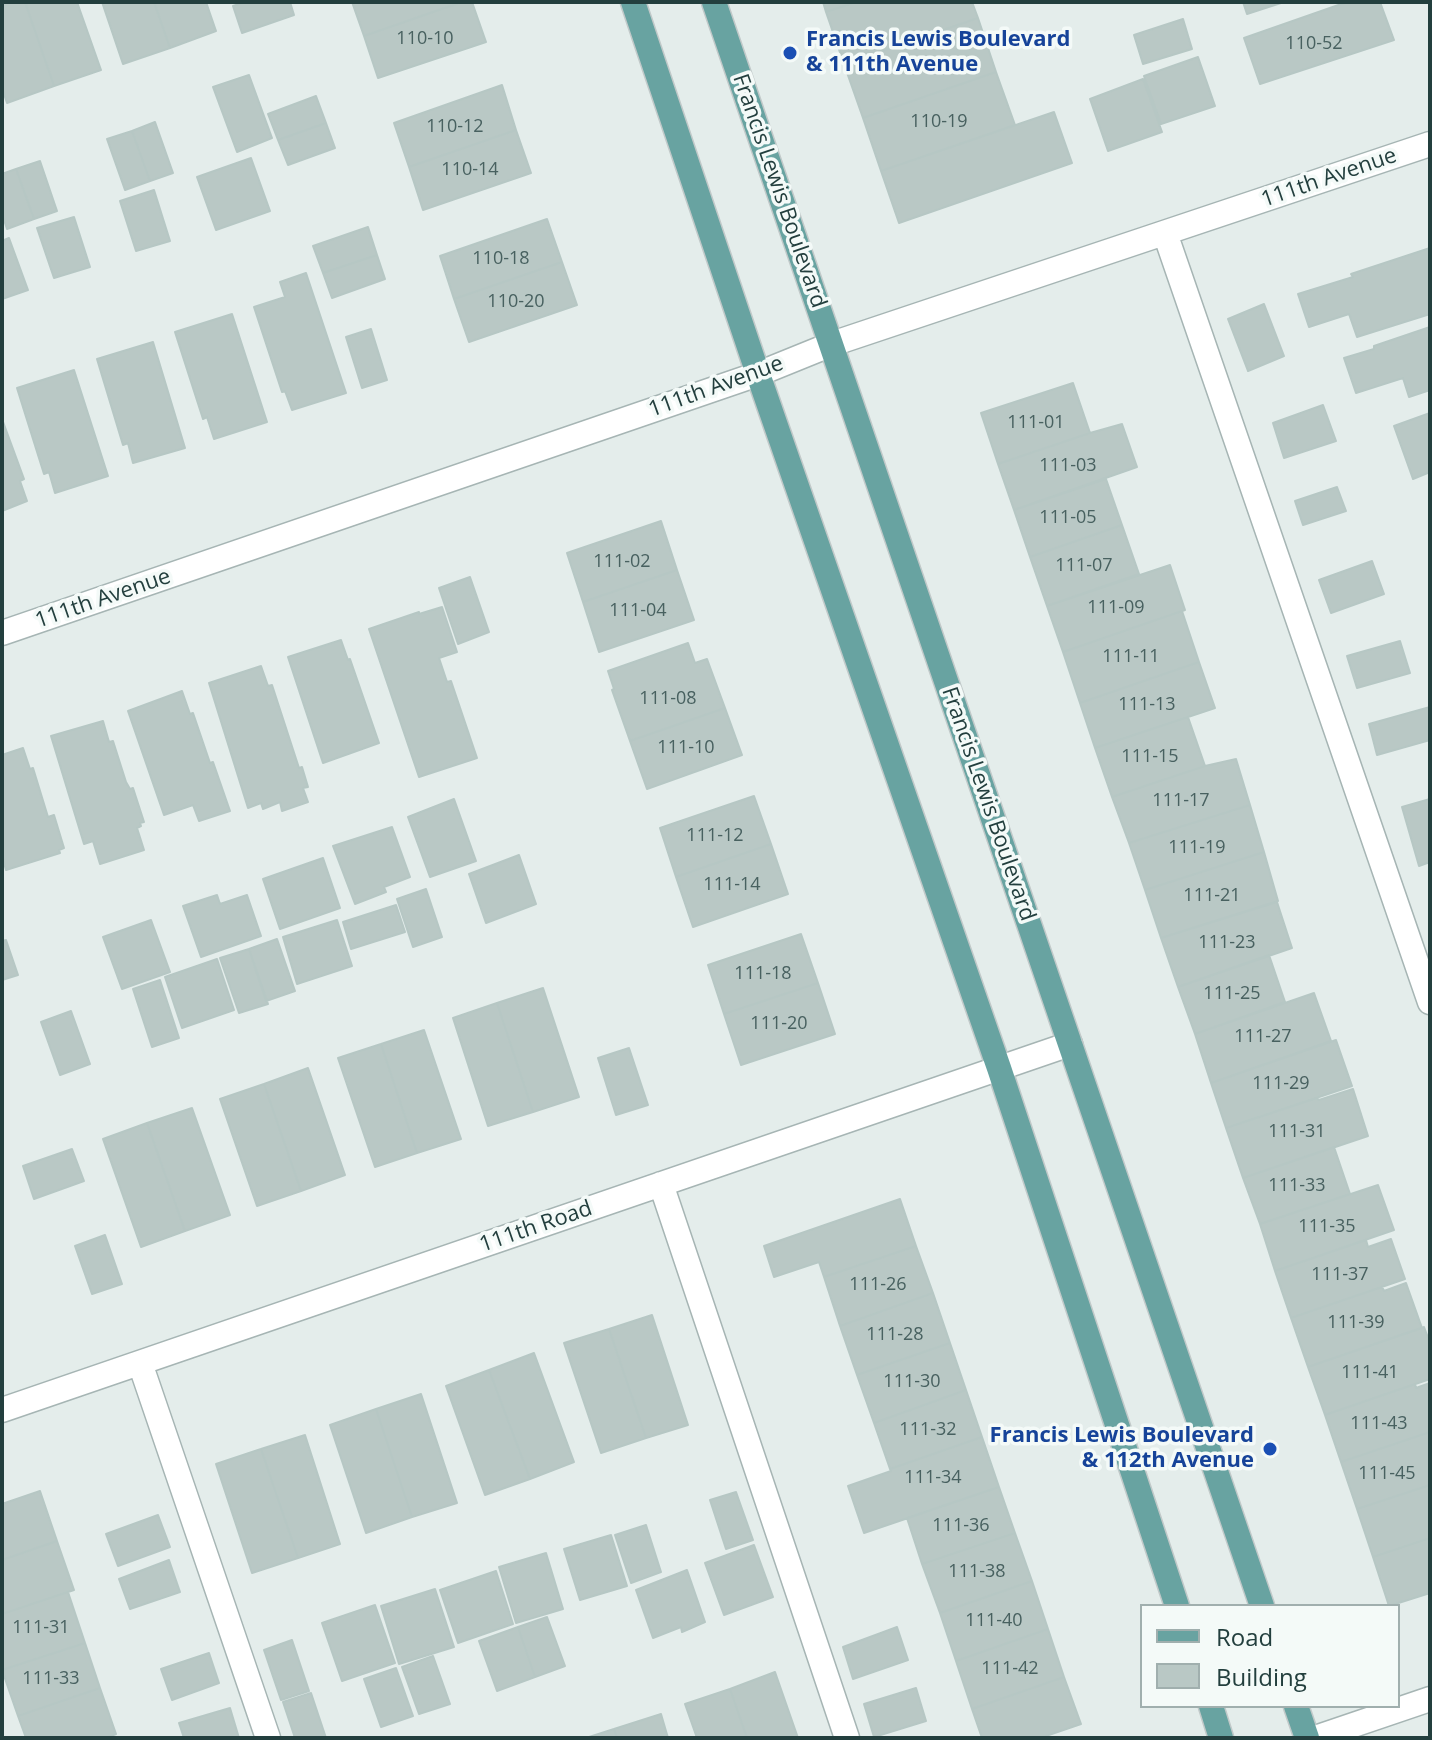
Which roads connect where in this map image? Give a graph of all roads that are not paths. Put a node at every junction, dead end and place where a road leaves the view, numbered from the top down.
1 (633, 2) edge
2 (714, 2) edge
3 (1430, 144) edge
4 (1165, 233) junction
5 (832, 344) junction
6 (758, 374) junction
7 (2, 633) edge
8 (1430, 1002) edge
9 (1070, 1044) junction
10 (999, 1068) junction
11 (661, 1184) junction
12 (140, 1363) junction
13 (2, 1410) edge
14 (1176, 1604) edge
15 (1261, 1604) edge
16 (1430, 1699) edge
17 (1212, 1708) edge
18 (1297, 1708) edge
19 (268, 1738) edge
20 (847, 1738) edge
21 (1221, 1738) edge
22 (1307, 1738) edge
23 (1315, 1738) edge

1 - 6 main road
2 - 5 main road, Francis Lewis Boulevard
3 - 4 street, 111th Avenue
4 - 5 street, 111th Avenue
4 - 8 street
5 - 6 street, 111th Avenue
5 - 9 main road, Francis Lewis Boulevard
6 - 7 street, 111th Avenue
6 - 10 main road
9 - 10 street, 111th Road
9 - 15 main road, Francis Lewis Boulevard
10 - 11 street, 111th Road
10 - 14 main road
11 - 12 street, 111th Road
11 - 20 street
12 - 13 street, 111th Road
12 - 19 street
16 - 23 street
17 - 21 main road
18 - 22 main road

